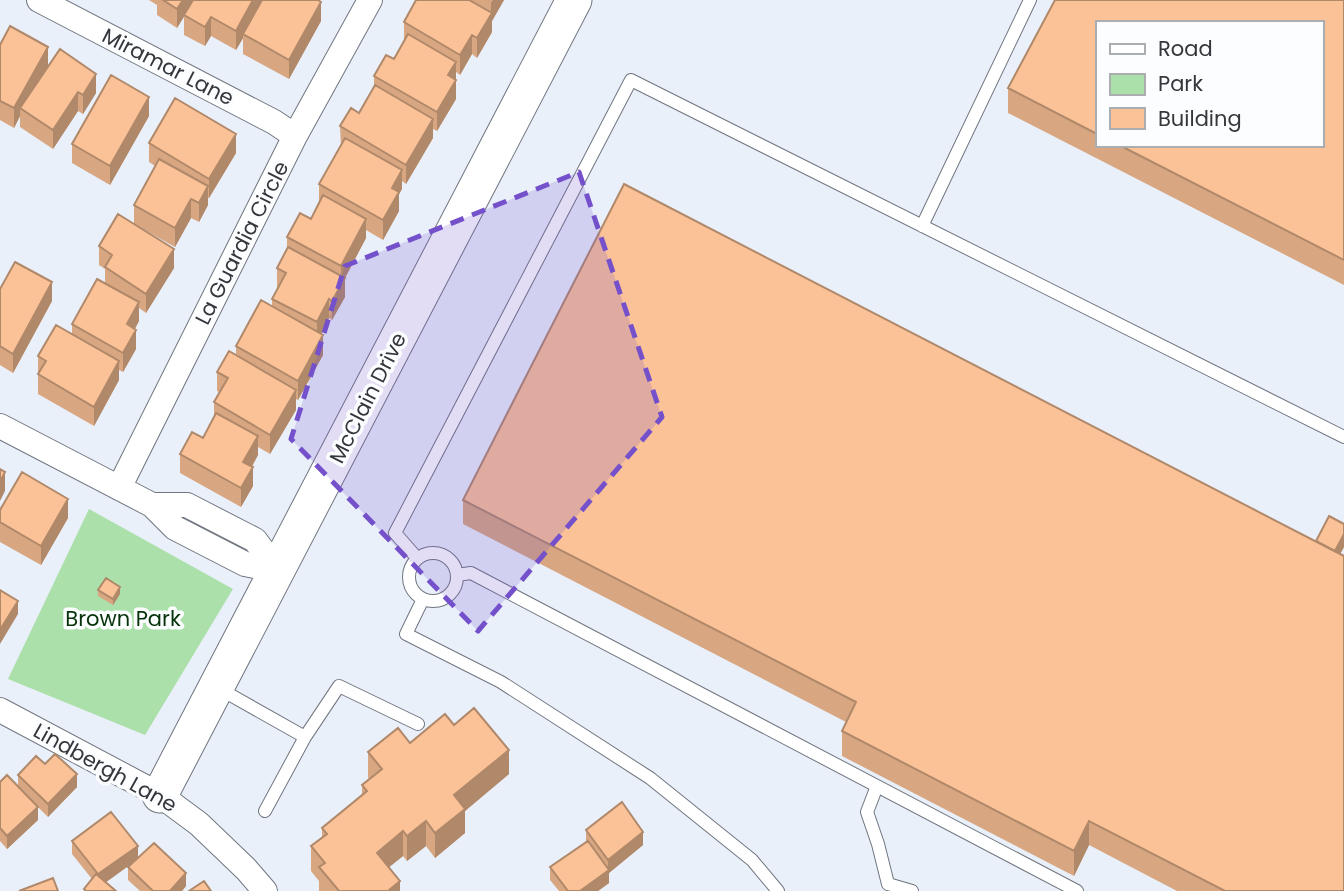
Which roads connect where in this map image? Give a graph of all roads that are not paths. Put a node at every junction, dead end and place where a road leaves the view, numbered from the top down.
1 (39, 0) edge
2 (370, 0) edge
3 (574, 0) edge
4 (1030, 0) edge
5 (295, 136) junction
6 (922, 226) junction
7 (0, 426) edge
8 (1344, 437) edge
9 (119, 488) junction
10 (417, 558) junction
11 (278, 571) junction
12 (457, 575) junction
13 (423, 599) junction
14 (218, 688) junction
15 (0, 710) edge
16 (418, 724) dead end
17 (306, 737) junction
18 (877, 786) junction
19 (160, 795) junction
20 (265, 811) dead end
21 (885, 888) edge
22 (265, 891) edge
23 (778, 891) edge
24 (912, 891) edge
25 (1077, 891) edge

1 - 5 street, Miramar Lane
2 - 5 street, La Guardia Circle
3 - 11 street, McClain Drive
4 - 6 lane
5 - 9 street, La Guardia Circle
6 - 8 lane
6 - 10 lane
7 - 9 street
9 - 11 street
10 - 12 lane
10 - 13 lane
11 - 14 street, McClain Drive
12 - 13 lane
12 - 18 lane
13 - 23 lane
14 - 17 lane
14 - 19 street, McClain Drive
15 - 19 street, Lindbergh Lane
16 - 17 lane
17 - 20 lane
18 - 21 lane
18 - 25 lane
19 - 22 street, Lindbergh Lane
21 - 24 lane

